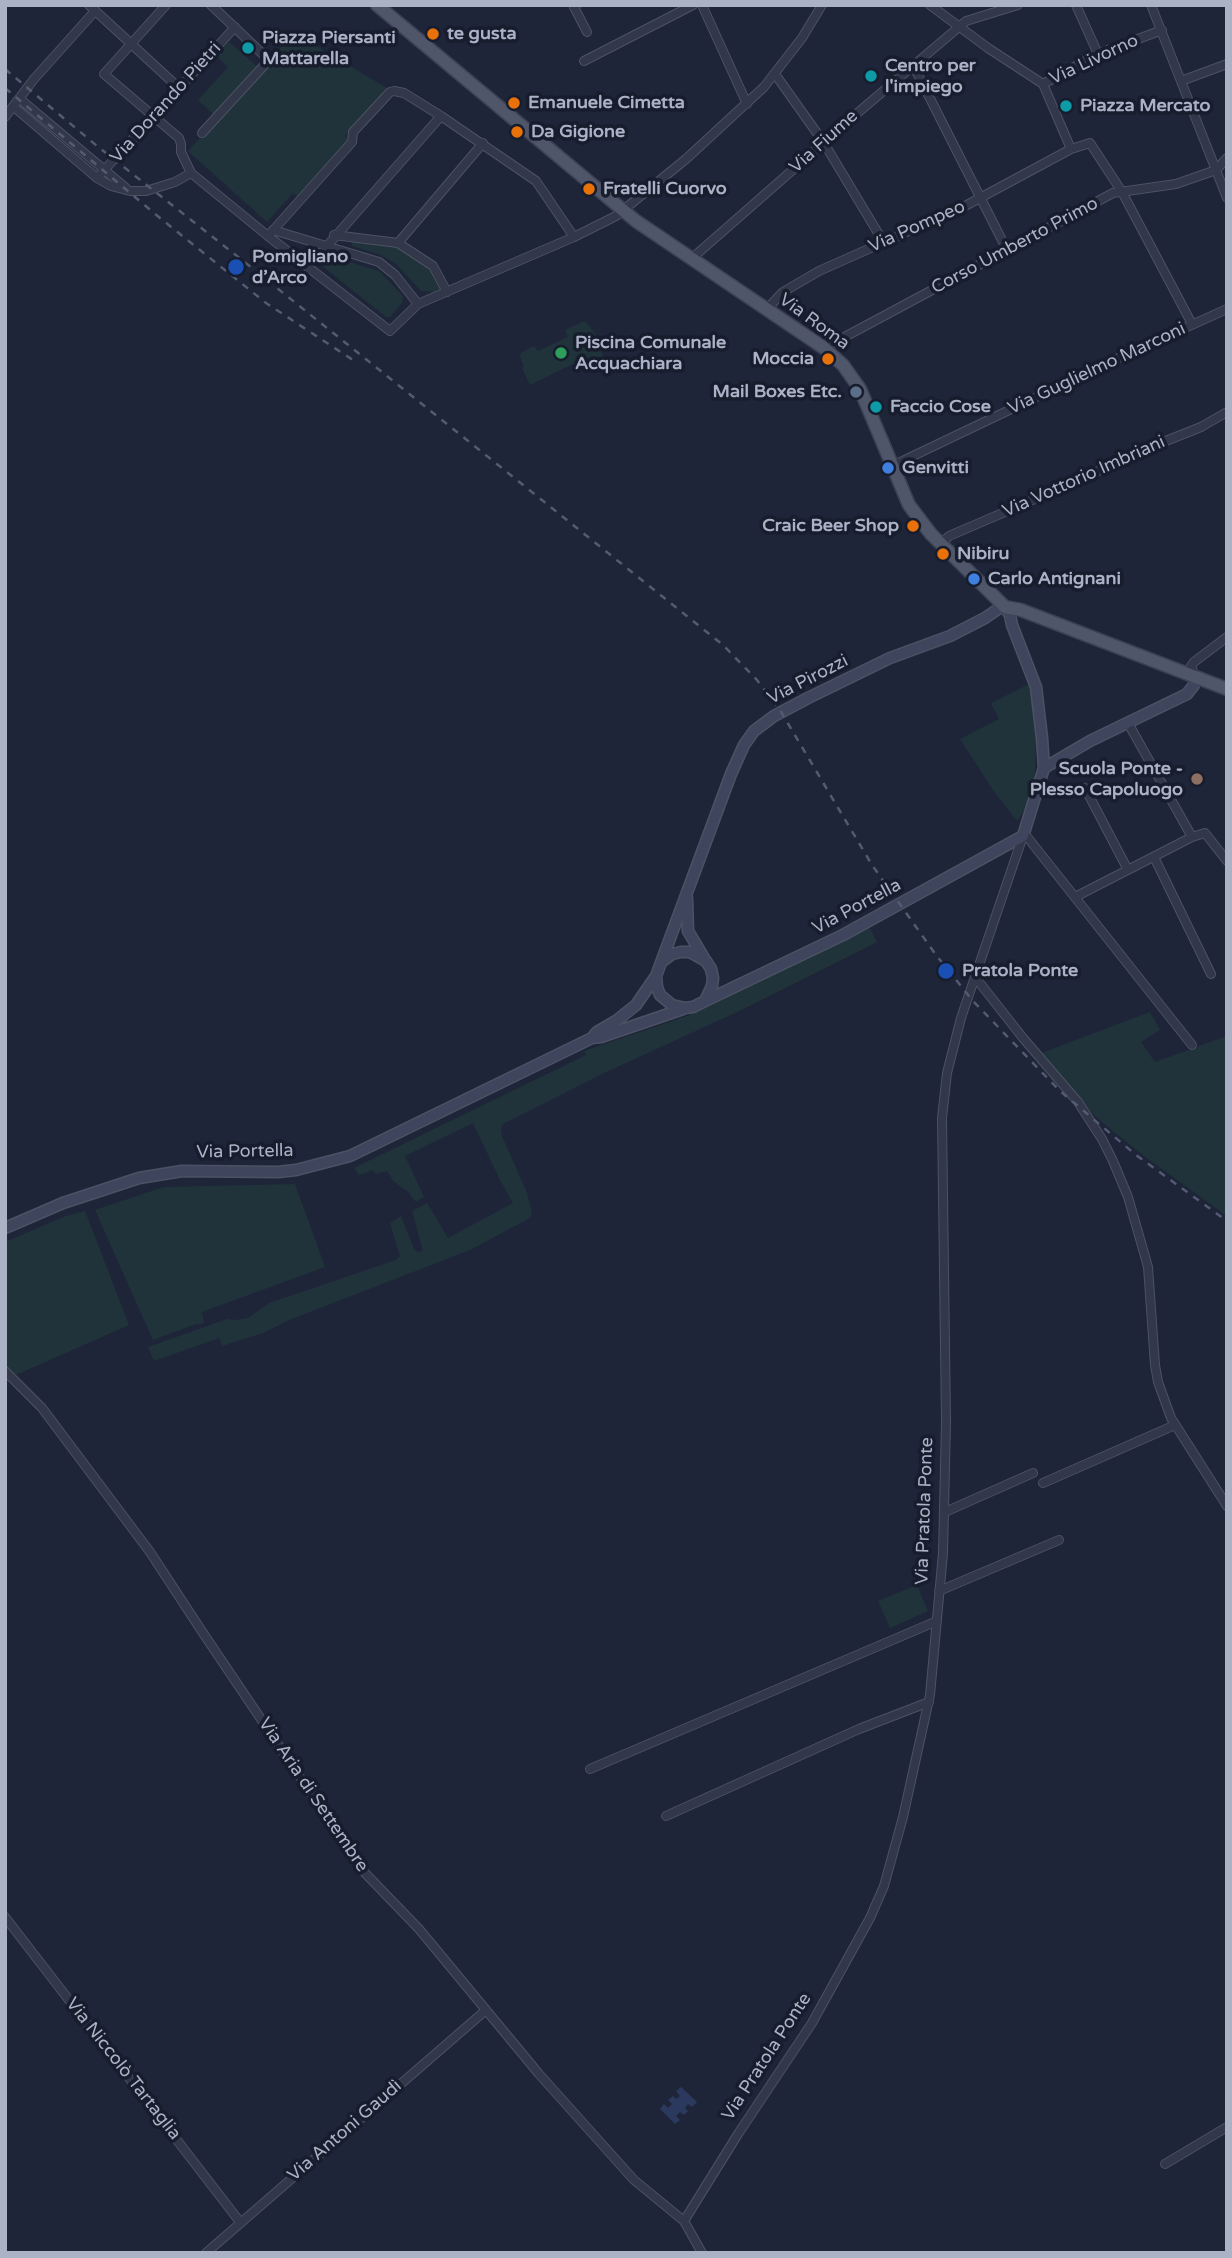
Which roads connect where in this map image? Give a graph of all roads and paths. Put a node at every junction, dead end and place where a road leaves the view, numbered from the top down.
1 (166, 5) edge
2 (211, 5) edge
3 (377, 5) edge
4 (577, 5) edge
5 (693, 5) edge
6 (702, 5) edge
7 (822, 5) edge
8 (930, 5) edge
9 (1018, 5) edge
10 (1076, 5) edge
11 (1152, 5) edge
12 (92, 8) edge
13 (235, 27) junction
14 (959, 27) junction
15 (1162, 30) junction
16 (587, 32) dead end
17 (131, 44) junction
18 (1098, 54) junction
19 (584, 61) dead end
20 (1227, 64) edge
21 (913, 65) junction
22 (775, 74) junction
23 (1181, 81) junction
24 (1043, 85) junction
25 (179, 88) junction
26 (20, 99) junction
27 (747, 104) junction
28 (14, 107) junction
29 (442, 116) junction
30 (5, 117) edge
31 (151, 117) junction
32 (202, 133) dead end
33 (483, 143) junction
34 (824, 143) junction
35 (1071, 149) junction
36 (1227, 158) edge
37 (105, 170) junction
38 (1216, 170) junction
39 (191, 173) junction
40 (97, 178) junction
41 (132, 191) junction
42 (1122, 192) junction
43 (981, 198) junction
44 (1227, 198) edge
45 (623, 210) junction
46 (270, 233) junction
47 (334, 235) junction
48 (574, 237) junction
49 (398, 243) junction
50 (884, 243) junction
51 (327, 246) junction
52 (1007, 250) junction
53 (691, 260) junction
54 (450, 291) junction
55 (418, 304) junction
56 (767, 309) junction
57 (1227, 309) edge
58 (1192, 324) junction
59 (824, 348) junction
60 (1227, 412) edge
61 (892, 466) junction
62 (941, 544) junction
63 (1005, 607) junction
64 (1227, 637) edge
65 (1196, 678) junction
66 (1227, 689) edge
67 (1128, 723) junction
68 (1044, 768) junction
69 (1085, 788) dead end
70 (1023, 834) junction
71 (1192, 837) junction
72 (1154, 857) junction
73 (1227, 861) edge
74 (1128, 870) junction
75 (1075, 897) junction
76 (687, 898) junction
77 (664, 960) junction
78 (706, 961) junction
79 (1211, 974) dead end
80 (656, 976) junction
81 (975, 977) junction
82 (705, 1001) junction
83 (685, 1009) junction
84 (592, 1038) junction
85 (1192, 1045) dead end
86 (5, 1228) edge
87 (5, 1371) edge
88 (1175, 1425) junction
89 (1033, 1473) dead end
90 (1043, 1483) dead end
91 (1227, 1506) edge
92 (945, 1512) junction
93 (1059, 1540) dead end
94 (939, 1591) junction
95 (937, 1621) junction
96 (929, 1702) junction
97 (590, 1769) dead end
98 (666, 1816) dead end
99 (5, 1917) edge
100 (486, 2010) junction
101 (1227, 2127) edge
102 (1165, 2164) dead end
103 (684, 2221) junction
104 (240, 2222) junction
105 (206, 2253) edge
106 (702, 2253) edge

1 - 17 street
2 - 13 street
3 - 45 main road, Via Roma
4 - 16 street
5 - 19 street
6 - 27 street
7 - 22 street
8 - 14 street, Via Livorno
9 - 14 street, Via Fiume
10 - 18 street
11 - 15 street
12 - 17 street
12 - 26 street
13 - 25 street, Via Dorando Pietri
13 - 32 street
14 - 21 street, Via Fiume
14 - 24 street, Via Livorno
15 - 18 street, Via Livorno
15 - 23 street
17 - 25 street
17 - 31 street
18 - 24 street, Via Livorno
20 - 23 street
21 - 34 street, Via Fiume
21 - 43 street
22 - 27 street
22 - 34 street
23 - 38 street
24 - 35 street
25 - 31 street, Via Dorando Pietri
26 - 28 street
26 - 37 street
27 - 45 street
28 - 30 street
28 - 40 street
29 - 33 street
29 - 46 street
29 - 47 street
31 - 37 street, Via Dorando Pietri
31 - 39 street
33 - 48 street
33 - 49 street
34 - 50 street
34 - 53 street, Via Fiume
35 - 42 street
35 - 43 street, Via Pompeo
36 - 38 street
37 - 40 street, Via Dorando Pietri
37 - 41 street
38 - 42 street, Corso Umberto Primo
38 - 44 street
39 - 41 street
39 - 46 street
40 - 41 street
42 - 52 street, Corso Umberto Primo
42 - 58 street
43 - 50 street, Via Pompeo
43 - 52 street
45 - 48 street
45 - 53 main road, Via Roma
46 - 51 street
46 - 55 street
47 - 49 street
47 - 51 street
48 - 54 street
49 - 54 street
50 - 56 street, Via Pompeo
51 - 55 street
52 - 59 street, Corso Umberto Primo
53 - 56 main road, Via Roma
54 - 55 street
56 - 59 main road, Via Roma
57 - 58 street, Via Guglielmo Marconi
58 - 61 street, Via Guglielmo Marconi
59 - 61 main road, Via Roma
60 - 62 street, Via Vottorio Imbriani
61 - 62 main road, Via Roma
62 - 63 main road, Via Roma
63 - 65 main road, Via Roma
63 - 68 main road, Via Pratola Ponte
63 - 76 main road, Via Pirozzi
64 - 65 street
65 - 66 main road, Via Roma
65 - 67 main road
67 - 68 main road
67 - 71 street
68 - 70 main road, Via Pratola Ponte
69 - 74 street
70 - 75 street
70 - 81 street, Via Pratola Ponte
70 - 82 main road, Via Portella
71 - 72 street
71 - 73 street
72 - 74 street
72 - 79 street
74 - 75 street
75 - 85 street
76 - 77 main road, Via Portella
76 - 78 main road
77 - 78 main road
77 - 80 main road, Via Portella
78 - 82 main road
80 - 83 main road
80 - 84 main road, Via Portella
81 - 88 street
81 - 92 street, Via Pratola Ponte
82 - 83 main road, Via Portella
83 - 84 main road, Via Portella
84 - 86 main road, Via Portella
87 - 100 street, Via Aria di Settembre
88 - 90 street
88 - 91 street
89 - 92 street
92 - 94 street, Via Pratola Ponte
93 - 94 street
94 - 95 street, Via Pratola Ponte
95 - 96 street, Via Pratola Ponte
95 - 97 street
96 - 98 street
96 - 103 street, Via Pratola Ponte
99 - 104 street, Via Niccolò Tartaglia
100 - 103 street, Via Aria di Settembre
100 - 104 street, Via Antoni Gaudì
101 - 102 street
103 - 106 street, Via Aria di Settembre
104 - 105 street, Via Antoni Gaudì

